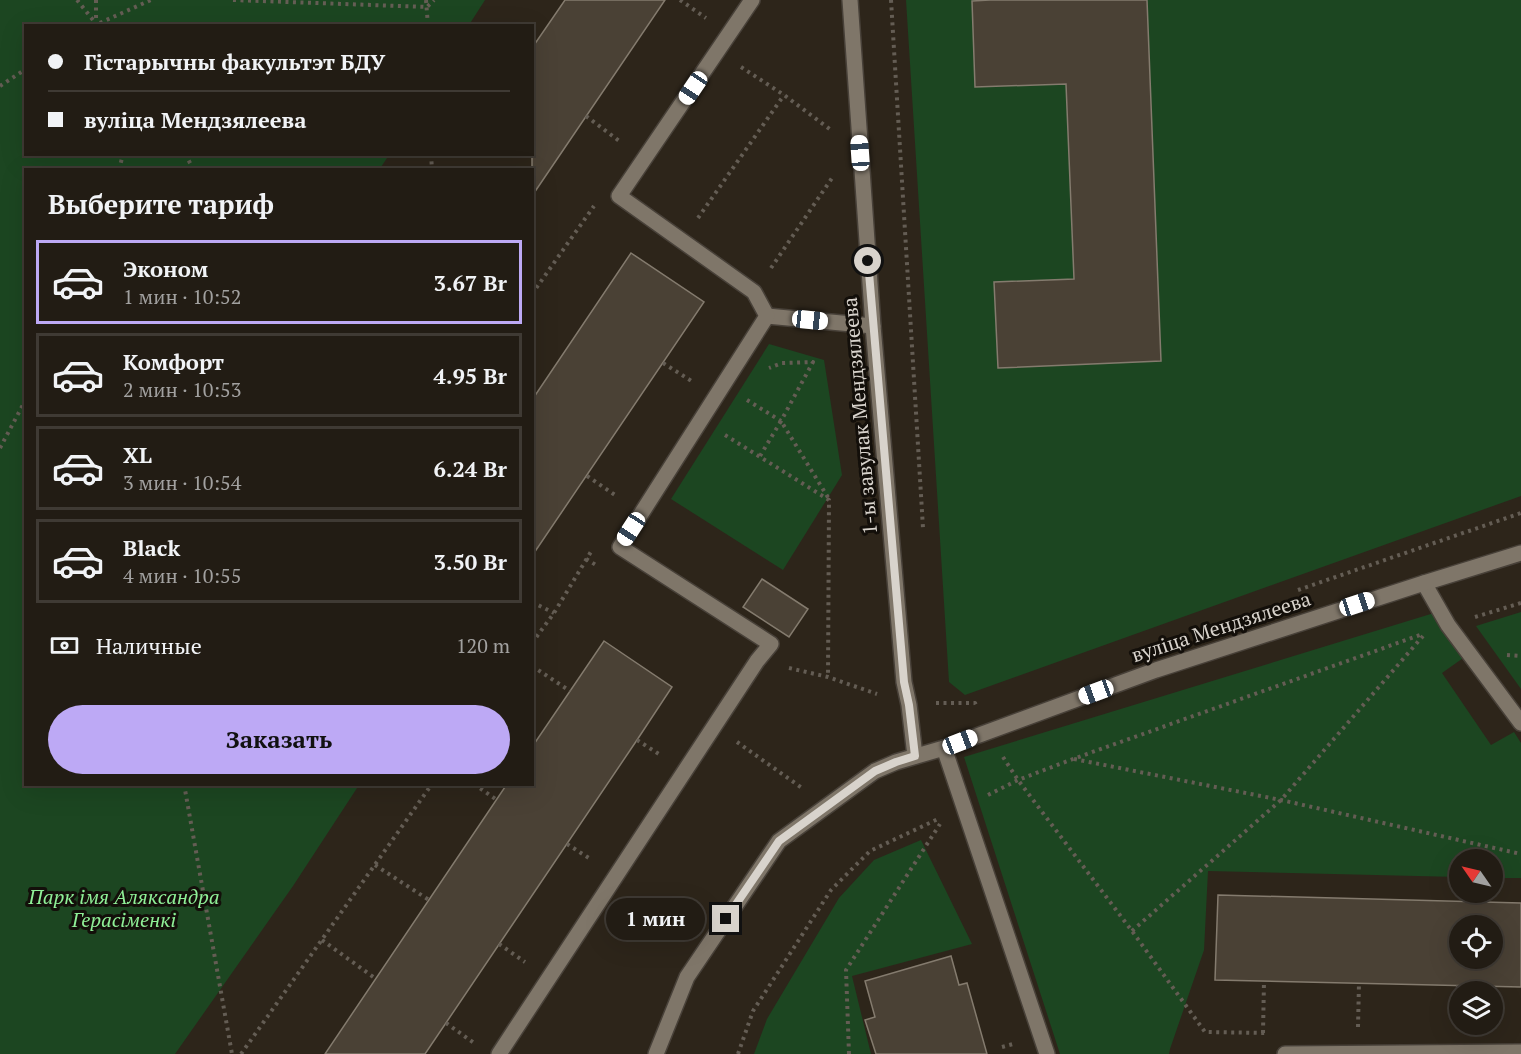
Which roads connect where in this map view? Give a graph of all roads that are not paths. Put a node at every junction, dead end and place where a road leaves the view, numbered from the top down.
1 (752, 0) edge
2 (850, 0) edge
3 (767, 316) junction
4 (873, 326) junction
5 (1521, 553) edge
6 (1424, 582) junction
7 (1521, 723) edge
8 (944, 748) junction
9 (915, 756) junction
10 (1521, 1052) edge
11 (498, 1054) edge
12 (656, 1054) edge
13 (1047, 1054) edge
14 (1285, 1054) edge

1 - 3 street
2 - 4 street, 1-ы завулак Мендзялеева
3 - 4 street
3 - 11 street
4 - 9 street, 1-ы завулак Мендзялеева
5 - 6 street, вуліца Мендзялеева
6 - 7 street
6 - 8 street, вуліца Мендзялеева
8 - 9 street, вуліца Мендзялеева
8 - 13 street
9 - 12 street, вуліца Мендзялеева
10 - 14 street

